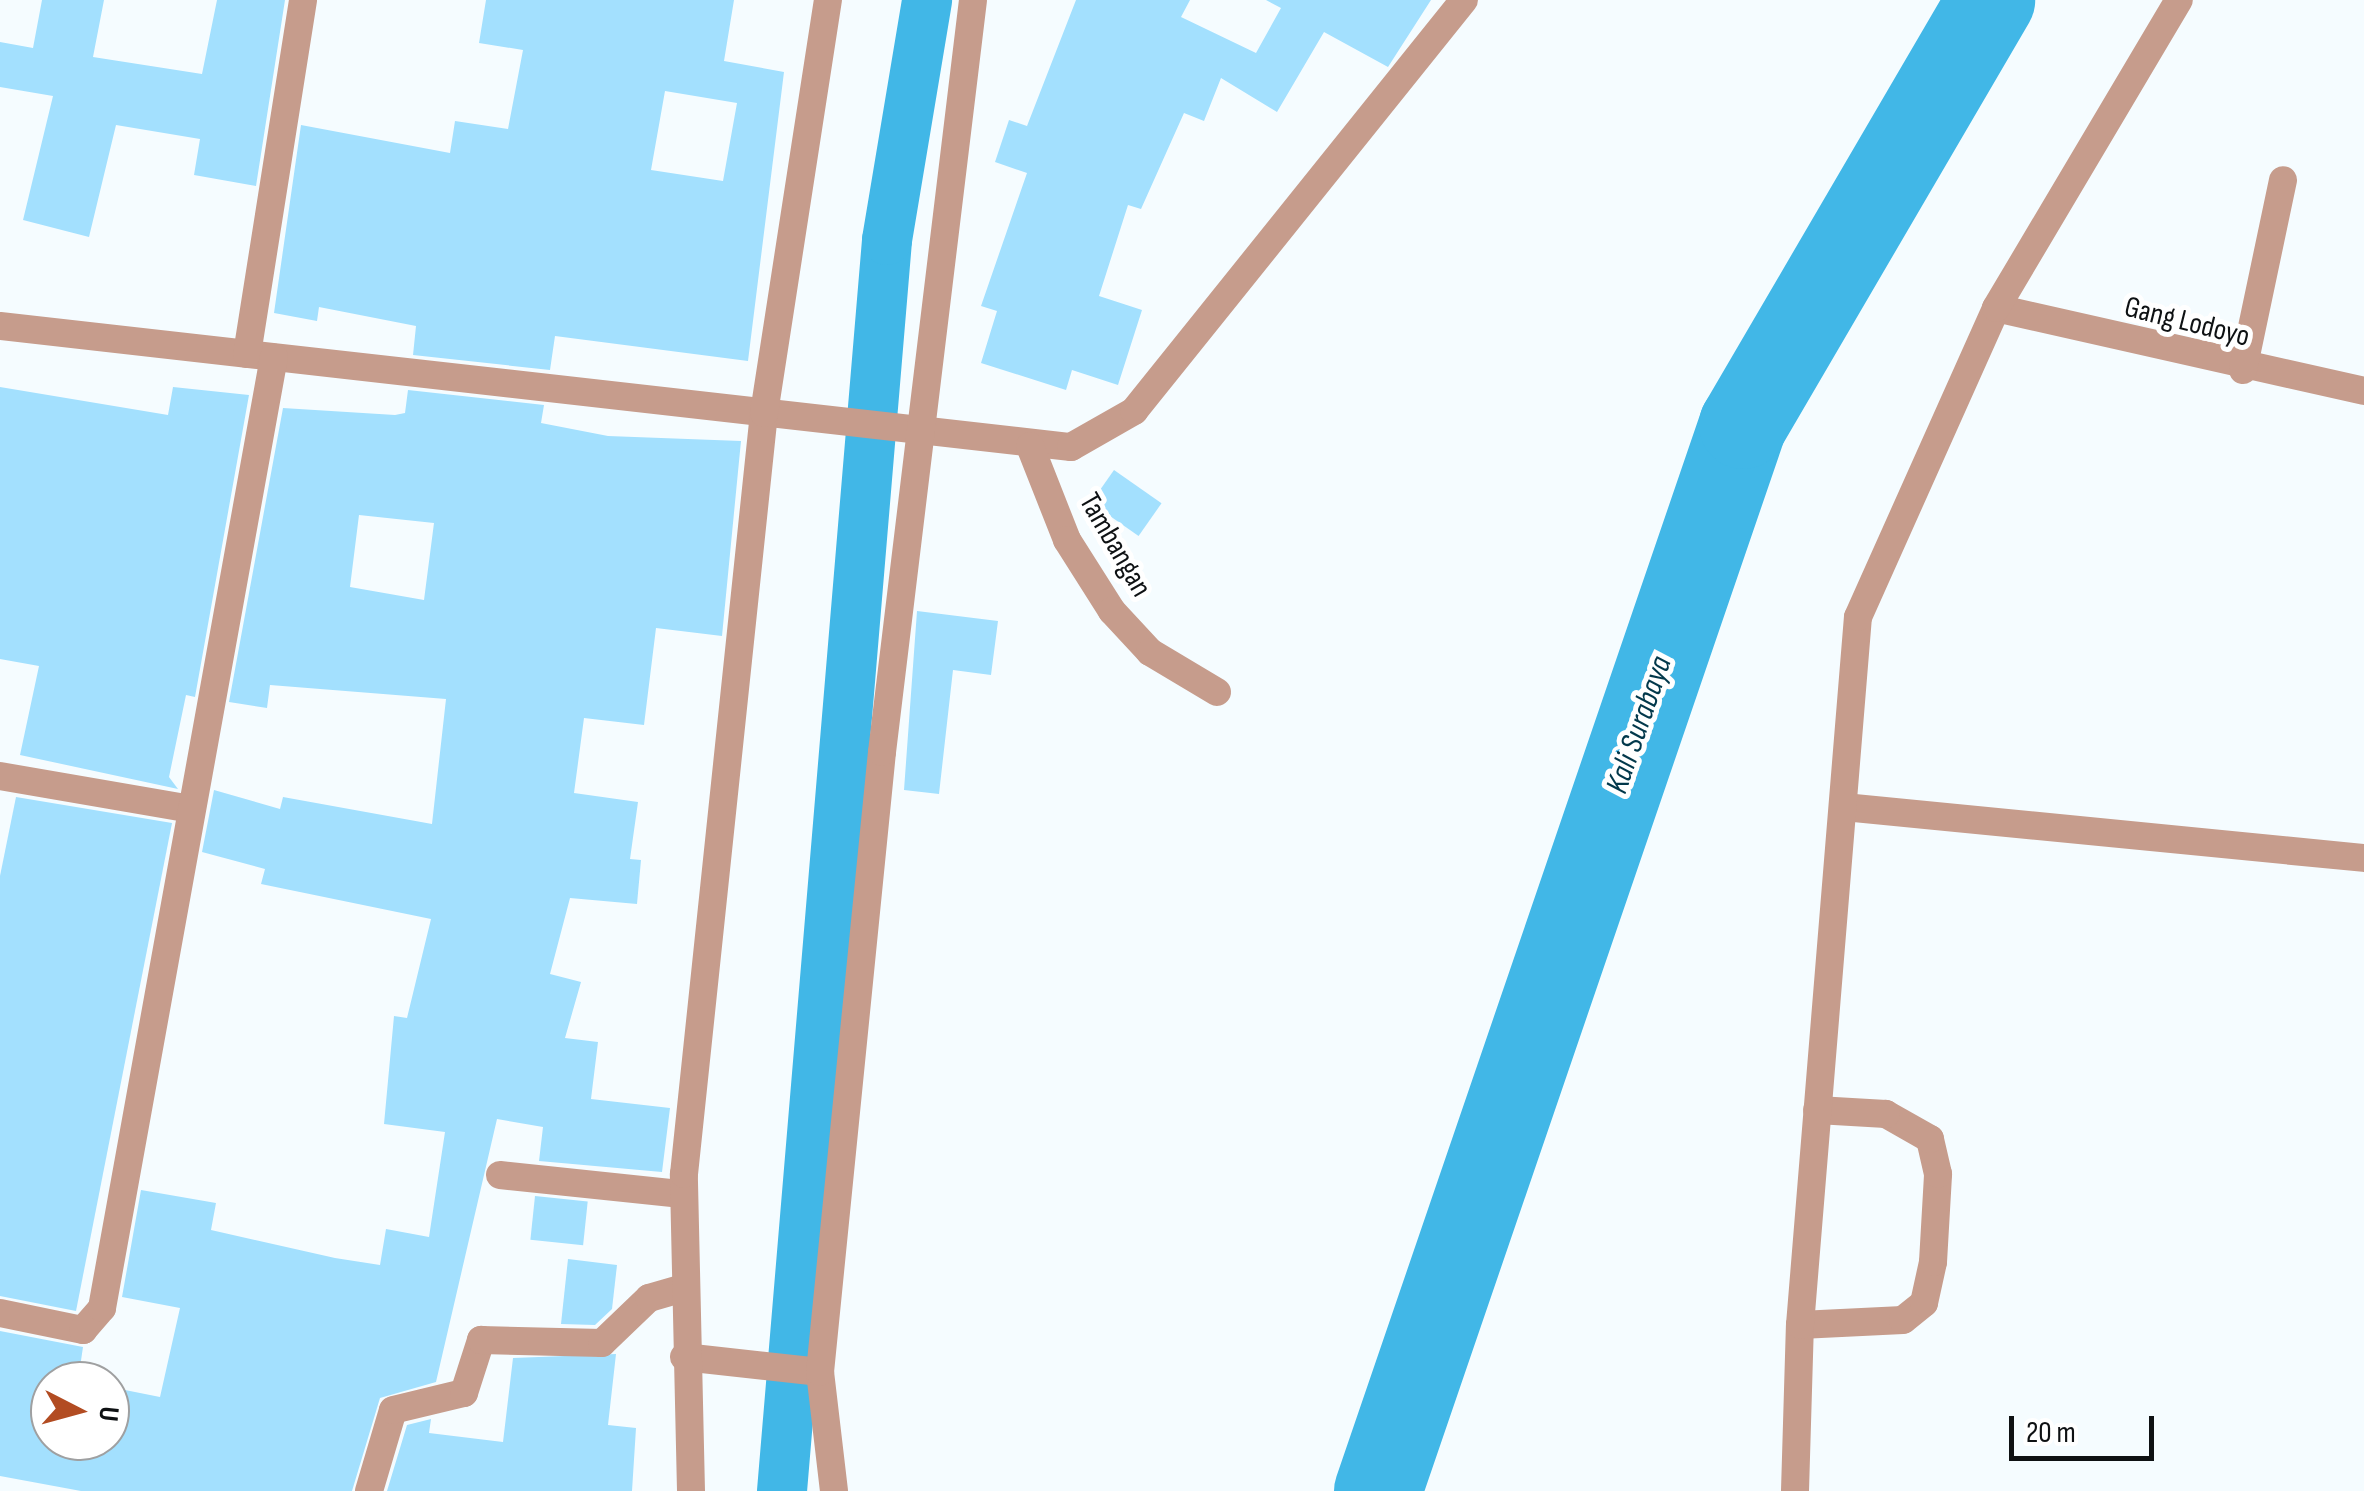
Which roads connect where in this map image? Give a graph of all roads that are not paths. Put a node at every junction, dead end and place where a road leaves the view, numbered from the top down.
1 (303, 0) edge
2 (828, 0) edge
3 (974, 0) edge
4 (1464, 0) edge
5 (2179, 0) edge
6 (2283, 180) dead end
7 (1996, 308) junction
8 (0, 326) edge
9 (260, 356) junction
10 (2243, 370) junction
11 (2364, 391) edge
12 (764, 413) junction
13 (917, 431) junction
14 (1030, 446) junction
15 (1218, 692) dead end
16 (0, 776) edge
17 (1844, 808) junction
18 (191, 809) junction
19 (2364, 858) edge
20 (1818, 1110) junction
21 (500, 1175) dead end
22 (682, 1194) junction
23 (684, 1288) junction
24 (0, 1313) edge
25 (1800, 1325) junction
26 (695, 1359) junction
27 (811, 1371) junction
28 (369, 1491) edge
29 (691, 1491) edge
30 (834, 1491) edge
31 (1795, 1491) edge

1 - 9 street
2 - 12 street
3 - 13 street
4 - 14 street
5 - 7 street
6 - 10 street
7 - 10 street, Gang Lodoyo
7 - 17 street
8 - 9 street
9 - 12 street
9 - 18 street
10 - 11 street, Gang Lodoyo
12 - 13 street
12 - 22 street
13 - 14 street
13 - 27 street
14 - 15 street, Tambangan
16 - 18 street
17 - 19 street
17 - 20 street
18 - 24 street
20 - 25 street
20 - 25 street
21 - 22 street
22 - 23 street
23 - 26 street
23 - 28 street
25 - 31 street
26 - 27 street
26 - 29 street
27 - 30 street

